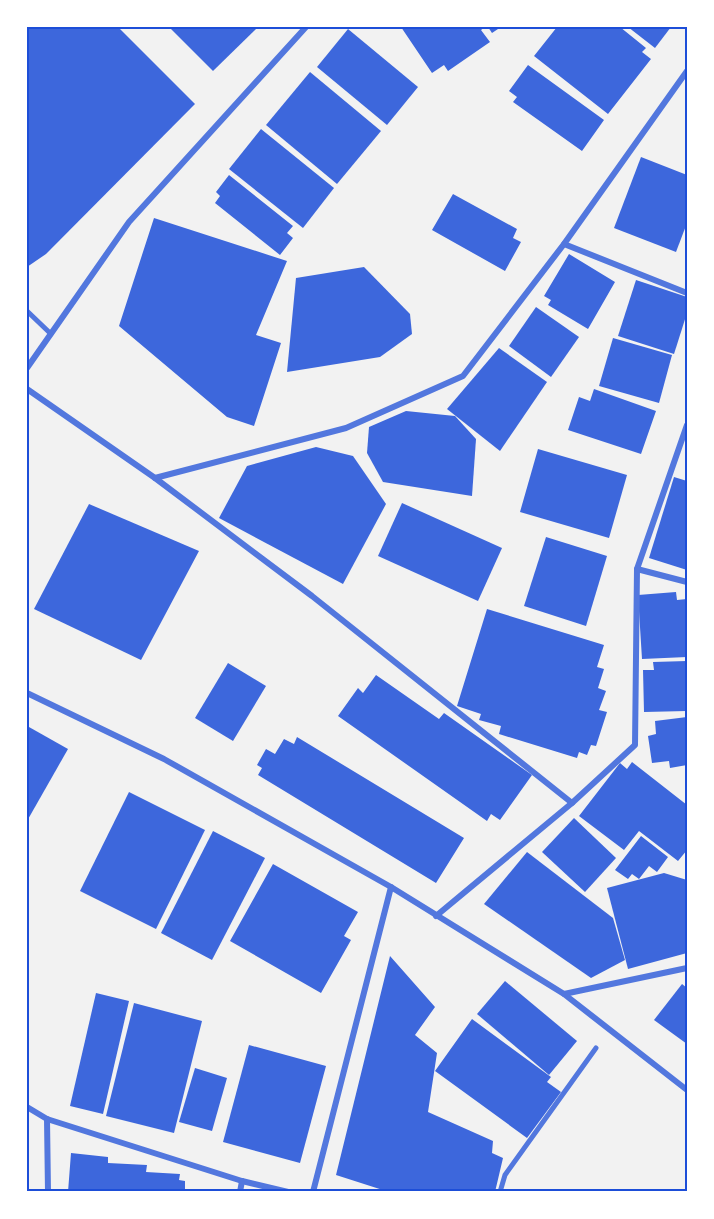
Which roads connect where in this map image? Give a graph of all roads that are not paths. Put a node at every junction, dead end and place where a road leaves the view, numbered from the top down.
1 (306, 27) edge
2 (687, 71) edge
3 (564, 244) junction
4 (687, 293) edge
5 (27, 311) edge
6 (51, 334) junction
7 (27, 368) edge
8 (27, 389) edge
9 (687, 425) edge
10 (155, 478) junction
11 (637, 569) junction
12 (687, 582) edge
13 (27, 693) edge
14 (572, 803) junction
15 (391, 887) junction
16 (436, 916) junction
17 (687, 968) edge
18 (564, 994) junction
19 (596, 1048) dead end
20 (687, 1090) edge
21 (27, 1107) edge
22 (47, 1119) junction
23 (242, 1181) junction
24 (48, 1192) edge
25 (240, 1192) edge
26 (288, 1192) edge
27 (313, 1192) edge
28 (500, 1192) edge

1 - 6 street
2 - 3 street
3 - 4 street
3 - 10 street
5 - 6 street
6 - 7 street
8 - 10 street
9 - 11 street
10 - 14 street
11 - 12 street
11 - 14 street
13 - 15 street
14 - 16 street
15 - 16 street
15 - 27 street
16 - 18 street
17 - 18 street
18 - 20 street
19 - 28 street
21 - 22 street
22 - 23 street
22 - 24 street
23 - 25 street
23 - 26 street

